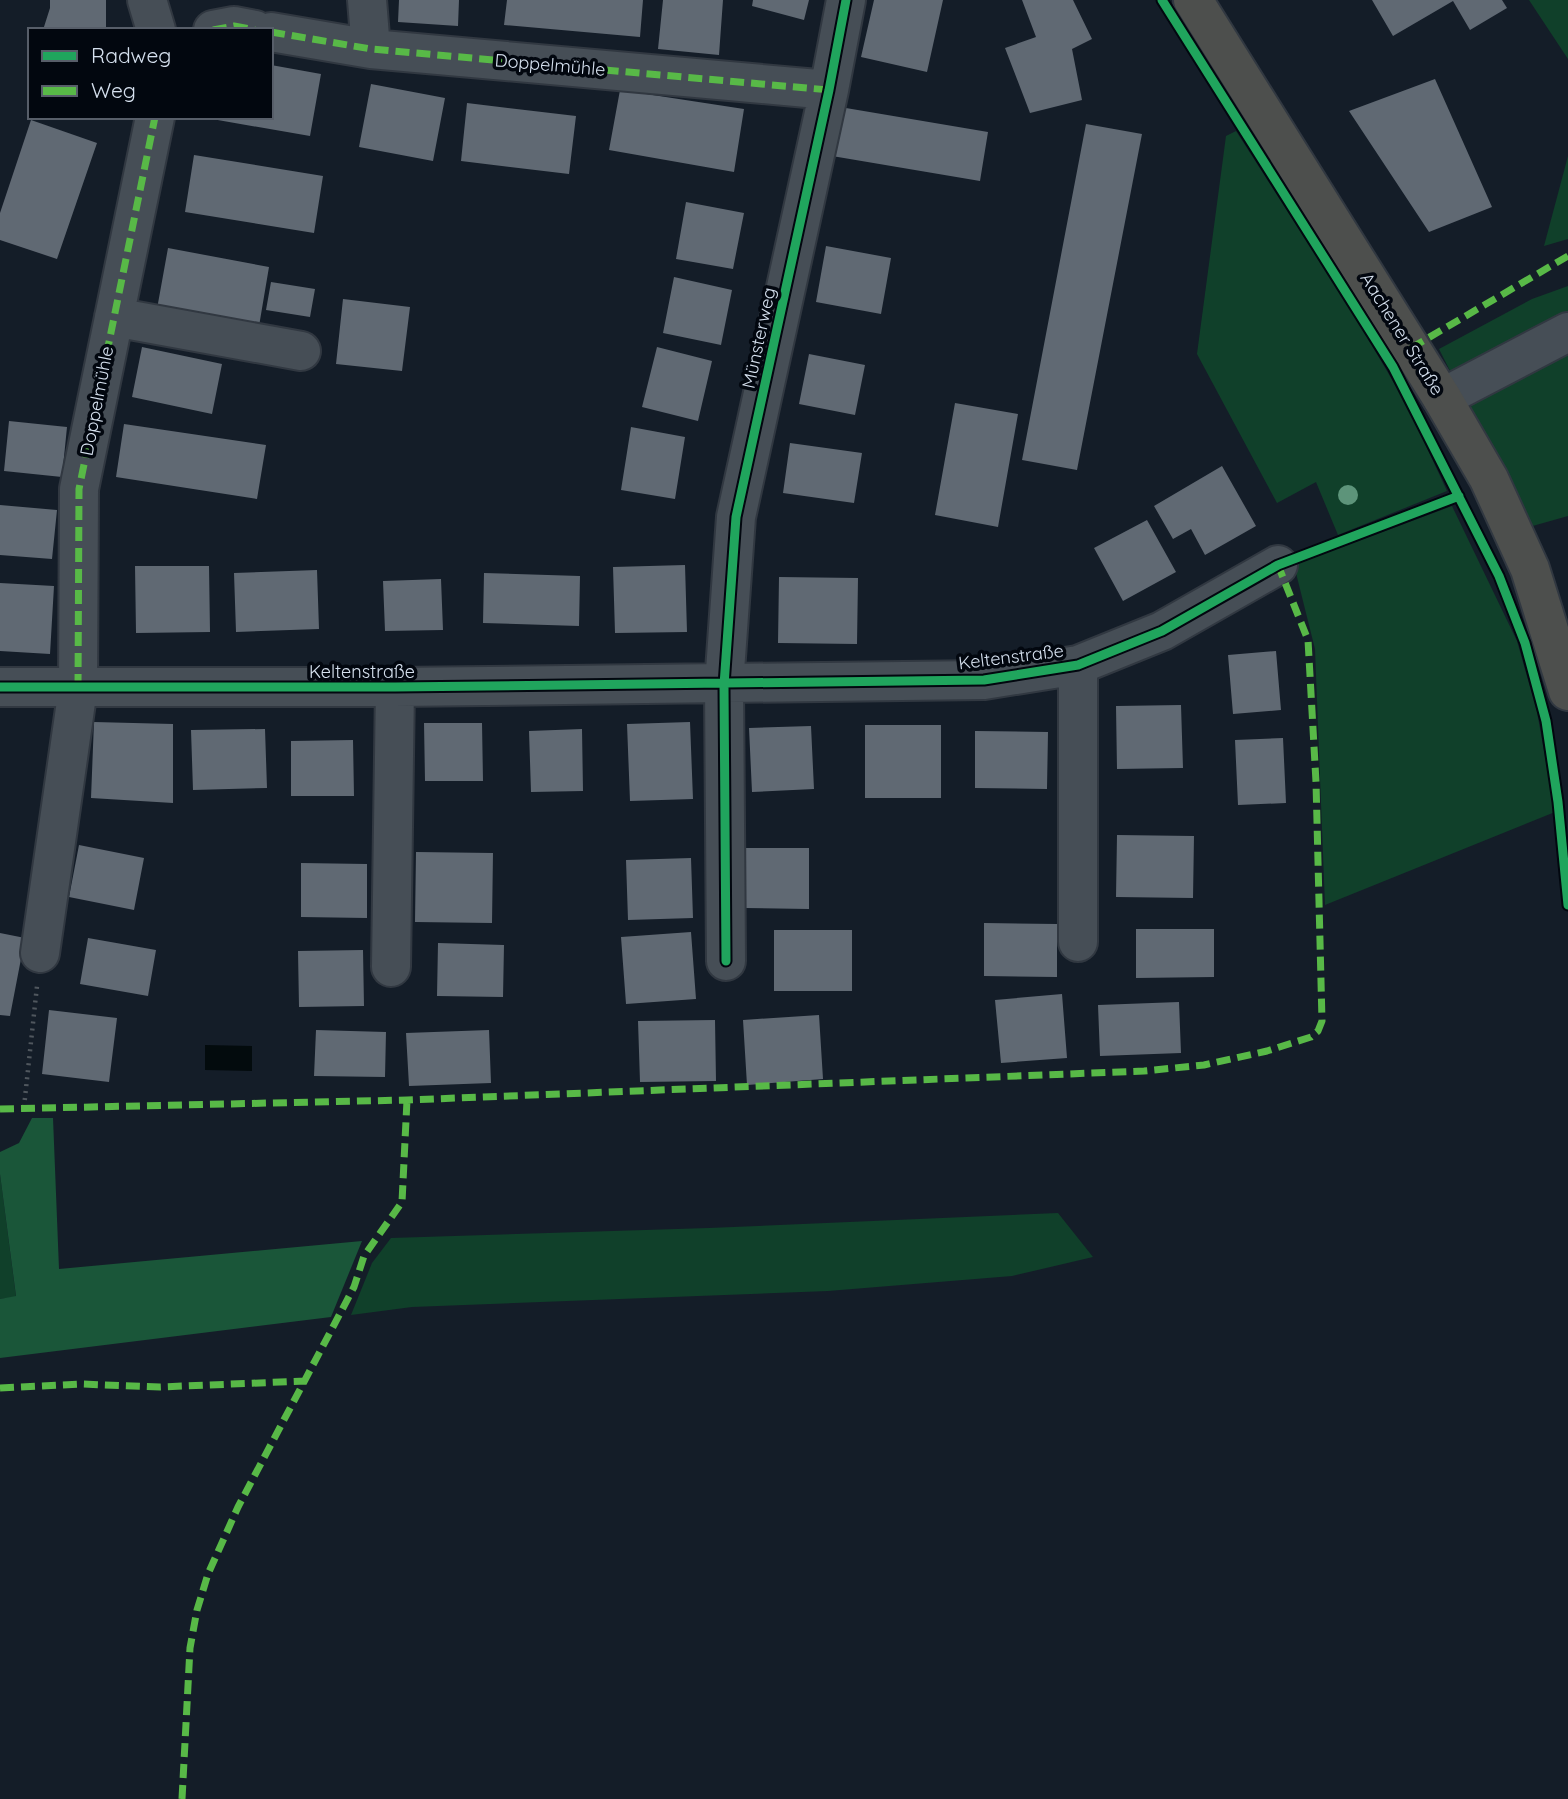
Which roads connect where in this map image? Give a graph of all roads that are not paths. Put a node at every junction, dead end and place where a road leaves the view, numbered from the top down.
1 (147, 0) edge
2 (367, 0) edge
3 (846, 0) edge
4 (1192, 0) edge
5 (155, 28) edge
6 (224, 28) edge
7 (245, 28) edge
8 (273, 32) edge
9 (371, 50) junction
10 (829, 90) junction
11 (155, 119) edge
12 (114, 317) junction
13 (1568, 332) edge
14 (301, 351) dead end
15 (1442, 398) junction
16 (1278, 565) road end
17 (1078, 664) junction
18 (724, 685) junction
19 (0, 687) edge
20 (395, 687) junction
21 (78, 688) junction
22 (1568, 691) edge
23 (1078, 942) dead end
24 (40, 953) road end
25 (726, 961) dead end
26 (391, 967) dead end

1 - 5 street
2 - 9 street
3 - 10 street, Münsterweg
4 - 15 main road, Aachener Straße
6 - 7 street
8 - 9 street, Doppelmühle
9 - 10 street, Doppelmühle
10 - 18 street, Münsterweg
11 - 12 street, Doppelmühle
12 - 14 street
12 - 21 street, Doppelmühle
13 - 15 street
15 - 22 main road, Aachener Straße
16 - 17 street, Keltenstraße
17 - 18 street, Keltenstraße
17 - 23 street, Keltenstraße
18 - 20 street, Keltenstraße
18 - 25 street
19 - 21 street, Keltenstraße
20 - 21 street, Keltenstraße
20 - 26 street, Keltenstraße
21 - 24 street

